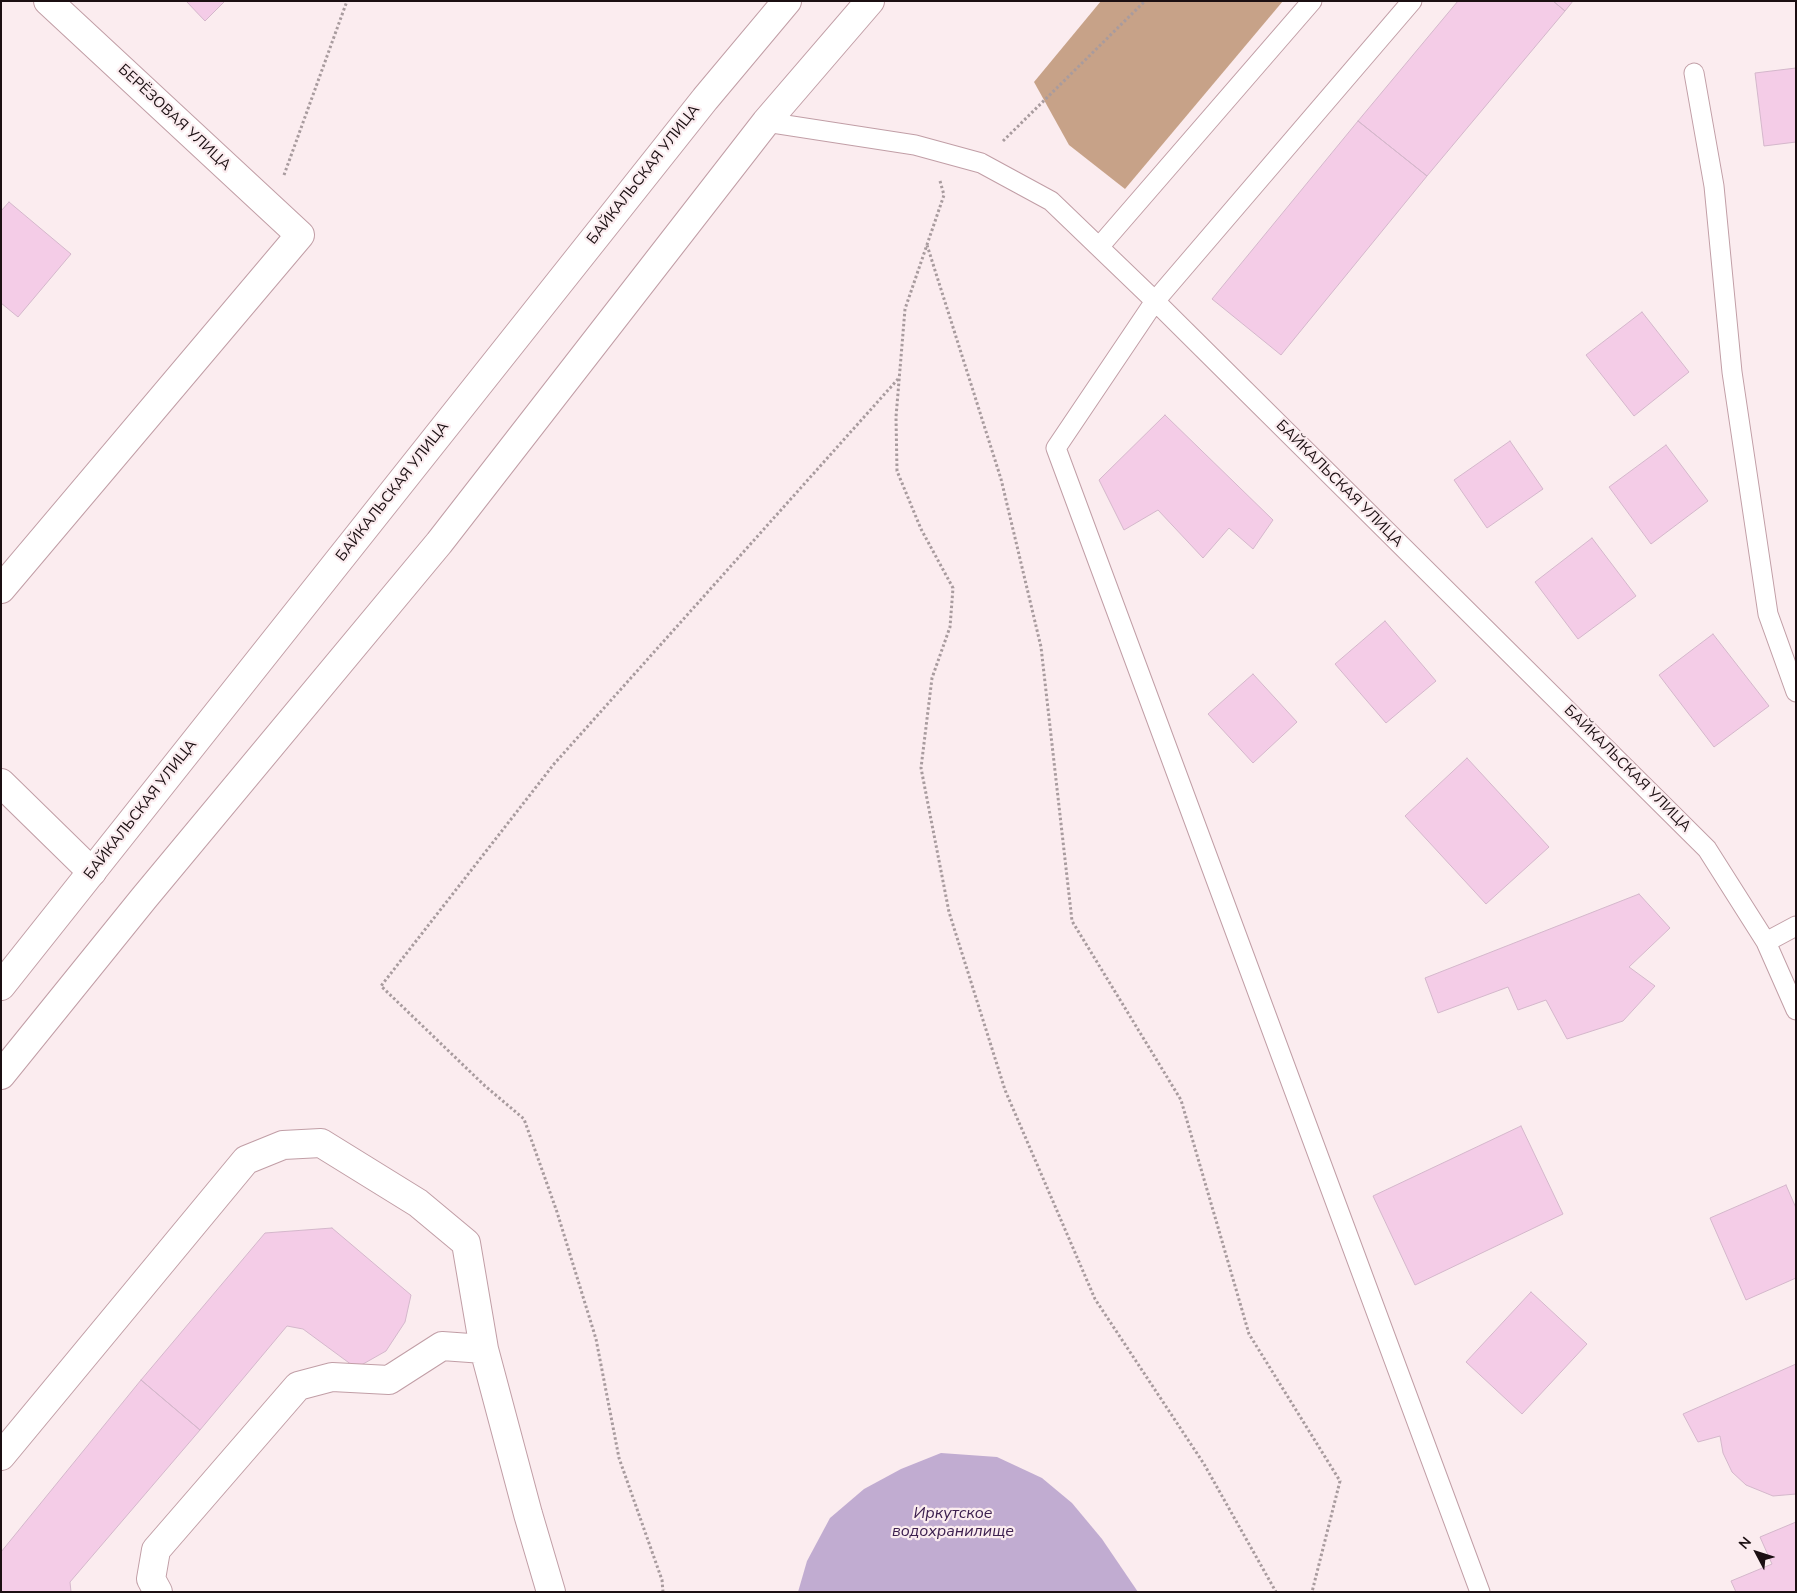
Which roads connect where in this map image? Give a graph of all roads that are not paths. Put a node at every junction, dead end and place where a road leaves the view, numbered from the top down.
1 (48, 1) edge
2 (787, 1) edge
3 (870, 1) edge
4 (1312, 1) edge
5 (1412, 1) edge
6 (1694, 73) dead end
7 (766, 122) junction
8 (1099, 247) junction
9 (1155, 301) junction
10 (1, 589) edge
11 (1796, 692) edge
12 (1, 783) edge
13 (92, 872) junction
14 (1796, 926) edge
15 (1766, 942) junction
16 (1, 986) edge
17 (1796, 1010) edge
18 (1, 1075) edge
19 (484, 1350) junction
20 (1, 1456) edge
21 (158, 1592) edge
22 (551, 1592) edge
23 (1480, 1592) edge

1 - 10 main road, БЕРЁЗОВАЯ УЛИЦА
2 - 13 main road, БАЙКАЛЬСКАЯ УЛИЦА
3 - 7 main road
4 - 8 lane
5 - 9 lane
6 - 11 lane
7 - 8 lane, БАЙКАЛЬСКАЯ УЛИЦА
7 - 18 main road
8 - 9 lane, БАЙКАЛЬСКАЯ УЛИЦА
9 - 15 lane, БАЙКАЛЬСКАЯ УЛИЦА
9 - 23 lane
12 - 13 main road
13 - 16 main road, БАЙКАЛЬСКАЯ УЛИЦА
14 - 15 lane
15 - 17 lane, БАЙКАЛЬСКАЯ УЛИЦА
19 - 20 main road
19 - 21 main road
19 - 22 main road

